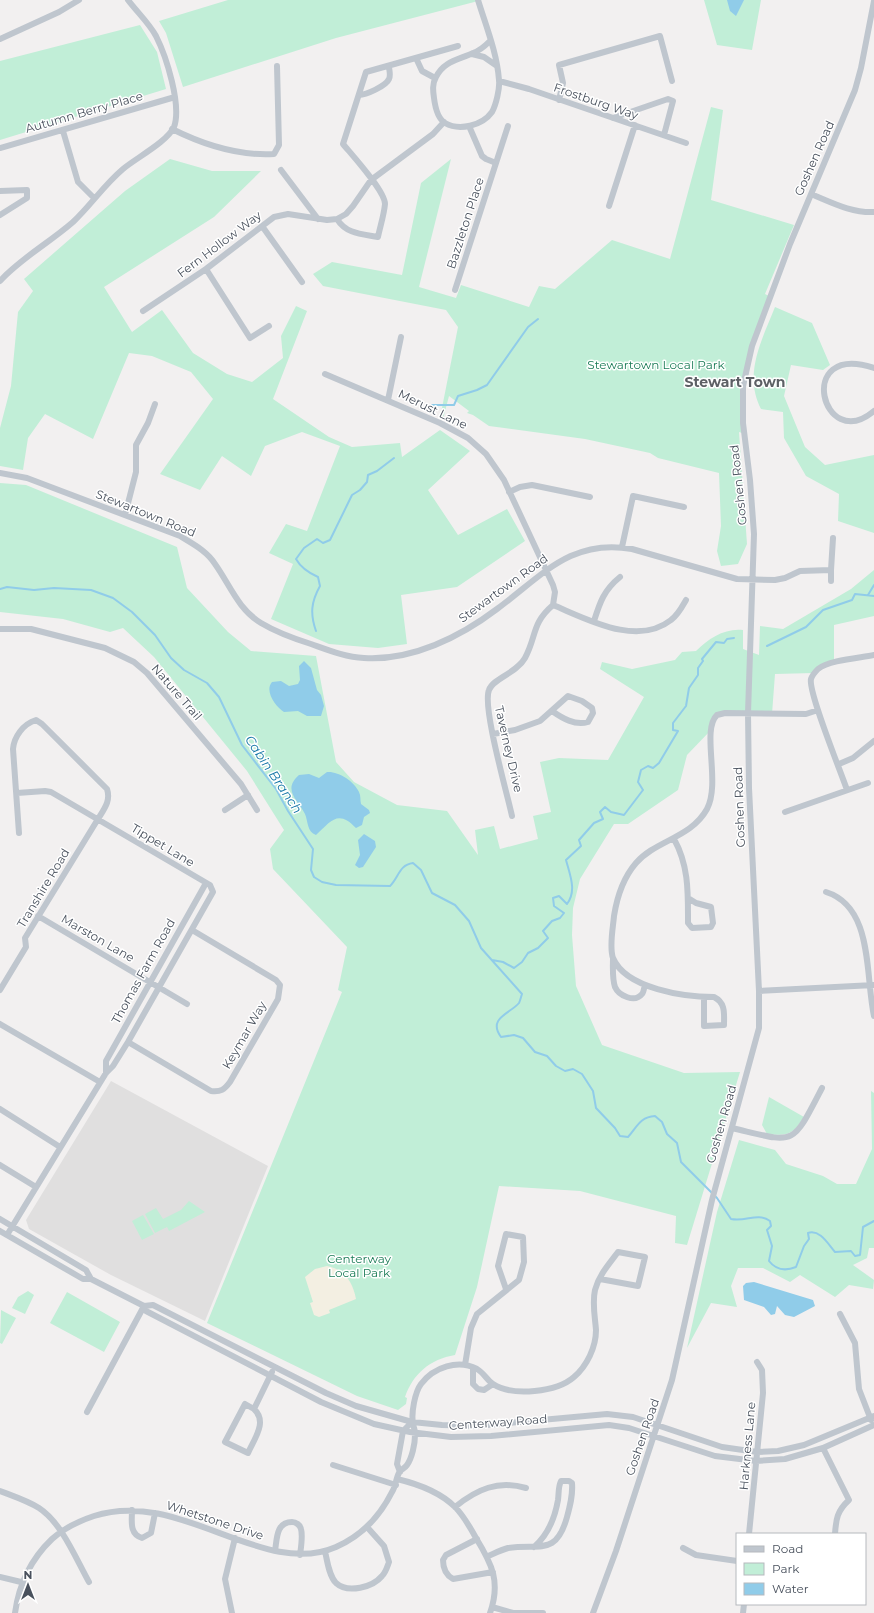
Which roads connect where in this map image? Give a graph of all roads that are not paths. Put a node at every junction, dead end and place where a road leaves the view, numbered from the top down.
1 (79, 0) edge
2 (128, 0) edge
3 (478, 0) edge
4 (874, 1) edge
5 (0, 39) edge
6 (490, 41) junction
7 (458, 46) dead end
8 (472, 54) junction
9 (416, 58) junction
10 (277, 66) dead end
11 (389, 66) junction
12 (497, 66) junction
13 (435, 78) junction
14 (499, 81) junction
15 (672, 81) dead end
16 (359, 95) junction
17 (175, 97) junction
18 (559, 100) junction
19 (612, 118) junction
20 (444, 122) junction
21 (635, 125) junction
22 (469, 126) junction
23 (508, 126) dead end
24 (172, 129) junction
25 (63, 131) junction
26 (664, 135) junction
27 (686, 143) dead end
28 (0, 148) edge
29 (496, 163) junction
30 (281, 170) dead end
31 (371, 180) junction
32 (0, 191) edge
33 (811, 194) junction
34 (94, 198) junction
35 (609, 206) dead end
36 (874, 212) edge
37 (0, 215) edge
38 (318, 219) junction
39 (337, 219) junction
40 (262, 226) junction
41 (206, 269) junction
42 (0, 281) edge
43 (302, 282) dead end
44 (454, 290) dead end
45 (143, 311) dead end
46 (269, 326) dead end
47 (401, 337) dead end
48 (874, 368) edge
49 (325, 374) dead end
50 (388, 400) junction
51 (155, 404) dead end
52 (874, 411) edge
53 (0, 472) edge
54 (509, 492) junction
55 (590, 497) dead end
56 (684, 507) dead end
57 (125, 515) junction
58 (833, 538) dead end
59 (622, 547) junction
60 (831, 570) junction
61 (546, 571) junction
62 (620, 577) dead end
63 (753, 580) junction
64 (831, 581) dead end
65 (686, 600) dead end
66 (553, 605) junction
67 (594, 621) junction
68 (0, 629) edge
69 (874, 655) edge
70 (818, 710) junction
71 (552, 711) junction
72 (748, 713) junction
73 (493, 734) junction
74 (874, 741) edge
75 (839, 764) junction
76 (868, 783) dead end
77 (847, 790) junction
78 (16, 793) junction
79 (248, 795) junction
80 (225, 810) dead end
81 (258, 810) dead end
82 (785, 812) dead end
83 (512, 816) dead end
84 (98, 819) junction
85 (19, 832) dead end
86 (674, 839) junction
87 (206, 883) junction
88 (213, 892) joint
89 (826, 892) dead end
90 (688, 898) junction
91 (38, 916) junction
92 (192, 930) junction
93 (613, 958) junction
94 (150, 981) junction
95 (645, 984) junction
96 (872, 985) edge
97 (160, 987) junction
98 (0, 990) edge
99 (759, 991) junction
100 (704, 997) junction
101 (187, 1004) dead end
102 (874, 1016) edge
103 (0, 1024) edge
104 (128, 1042) junction
105 (106, 1073) junction
106 (100, 1082) junction
107 (822, 1088) dead end
108 (0, 1109) edge
109 (732, 1128) junction
110 (60, 1147) junction
111 (0, 1165) edge
112 (36, 1187) junction
113 (0, 1219) edge
114 (12, 1227) junction
115 (0, 1231) edge
116 (7, 1235) junction
117 (91, 1279) junction
118 (600, 1279) junction
119 (506, 1289) junction
120 (144, 1306) junction
121 (840, 1314) dead end
122 (757, 1362) dead end
123 (465, 1365) junction
124 (275, 1367) junction
125 (473, 1368) junction
126 (270, 1375) junction
127 (493, 1384) junction
128 (254, 1409) junction
129 (87, 1412) dead end
130 (872, 1417) edge
131 (412, 1422) junction
132 (656, 1426) junction
133 (874, 1426) edge
134 (403, 1431) junction
135 (416, 1433) junction
136 (653, 1436) junction
137 (823, 1448) junction
138 (757, 1452) junction
139 (756, 1461) junction
140 (333, 1465) dead end
141 (400, 1472) junction
142 (397, 1482) junction
143 (526, 1488) dead end
144 (0, 1491) edge
145 (455, 1507) junction
146 (132, 1510) junction
147 (155, 1512) junction
148 (367, 1527) junction
149 (60, 1531) junction
150 (749, 1533) edge
151 (835, 1533) edge
152 (235, 1538) junction
153 (477, 1539) junction
154 (534, 1546) junction
155 (683, 1548) dead end
156 (275, 1551) junction
157 (325, 1551) junction
158 (300, 1554) junction
159 (488, 1556) junction
160 (736, 1562) edge
161 (493, 1572) junction
162 (0, 1578) edge
163 (21, 1582) junction
164 (89, 1582) dead end
165 (491, 1610) edge
166 (15, 1613) edge
167 (232, 1613) edge
168 (543, 1613) edge
169 (593, 1613) edge

1 - 5 street
2 - 17 street
3 - 6 street
4 - 33 street, Goshen Road
6 - 8 street
6 - 12 street
7 - 9 street
8 - 12 street
8 - 13 street
9 - 11 street
9 - 13 street
10 - 24 street
11 - 16 street
11 - 16 street
12 - 14 street
13 - 20 street
14 - 18 street, Frostburg Way
14 - 22 street
15 - 18 street
16 - 31 street
17 - 24 street
17 - 25 street, Autumn Berry Place
18 - 19 street, Frostburg Way
19 - 21 street, Frostburg Way
19 - 26 street
20 - 22 street
20 - 31 street
21 - 26 street, Frostburg Way
21 - 35 street
22 - 29 street
23 - 29 street, Bazzleton Place
24 - 34 street
25 - 28 street, Autumn Berry Place
25 - 34 street
26 - 27 street, Frostburg Way
29 - 44 street, Bazzleton Place
30 - 38 street
31 - 39 street
31 - 39 street
32 - 37 street
33 - 36 street
33 - 63 street, Goshen Road
34 - 42 street
38 - 39 street, Fern Hollow Way
38 - 40 street, Fern Hollow Way
40 - 41 street, Fern Hollow Way
40 - 43 street
41 - 45 street, Fern Hollow Way
41 - 46 street
47 - 50 street
48 - 52 street
49 - 50 street, Merust Lane
50 - 54 street, Merust Lane
51 - 57 street
53 - 57 street, Stewartown Road
54 - 55 street
54 - 61 street, Merust Lane
56 - 59 street
57 - 61 street, Stewartown Road
58 - 60 street
59 - 61 street, Stewartown Road
59 - 63 street, Stewartown Road
60 - 63 street, Stewartown Road
60 - 64 street
61 - 66 street
62 - 67 street
63 - 72 street, Goshen Road
65 - 67 street
66 - 67 street
66 - 73 street, Taverney Drive
68 - 79 street, Nature Trail
69 - 70 street
70 - 72 street
70 - 75 street
71 - 71 street
71 - 73 street
72 - 86 street
72 - 99 street, Goshen Road
73 - 83 street, Taverney Drive
74 - 75 street
75 - 77 street
76 - 77 street
77 - 82 street
78 - 84 street
78 - 84 street, Transhire Road
78 - 85 street, Transhire Road
79 - 80 street
79 - 81 street, Nature Trail
84 - 87 street, Tippet Lane
84 - 91 street, Transhire Road
86 - 90 street
86 - 93 street
87 - 88 street, Tippet Lane
87 - 94 street, Thomas Farm Road
88 - 92 street, Thomas Farm Road
89 - 96 street
90 - 90 street
91 - 94 street, Marston Lane
91 - 98 street, Transhire Road
92 - 97 street, Thomas Farm Road
92 - 104 street, Keymar Way
93 - 95 street
93 - 95 street
94 - 97 street, Marston Lane
94 - 105 street, Thomas Farm Road
95 - 100 street
96 - 99 street
96 - 102 street
97 - 101 street, Marston Lane
97 - 104 street, Thomas Farm Road
99 - 109 street, Goshen Road
100 - 100 street
103 - 106 street
104 - 105 street, Thomas Farm Road
105 - 106 street, Thomas Farm Road
106 - 110 street, Thomas Farm Road
107 - 109 street
108 - 110 street
109 - 132 street, Goshen Road
110 - 112 street, Thomas Farm Road
111 - 112 street
112 - 114 street, Thomas Farm Road
113 - 114 street, Centerway Road
114 - 116 street, Thomas Farm Road
114 - 117 street, Centerway Road
115 - 116 street, Centerway Road
116 - 117 street, Centerway Road
117 - 120 street, Centerway Road
118 - 118 street
118 - 127 street
119 - 119 street
119 - 123 street
120 - 124 street, Centerway Road
120 - 126 street, Centerway Road
120 - 129 street
121 - 130 street
122 - 138 street, Harkness Lane
123 - 125 street
123 - 131 street
124 - 126 street
124 - 131 street, Centerway Road
125 - 127 street
125 - 127 street
126 - 128 street
126 - 134 street, Centerway Road
128 - 128 street
130 - 133 street
130 - 138 street, Centerway Road
131 - 132 street, Centerway Road
131 - 134 street
131 - 135 street
132 - 136 street, Goshen Road
132 - 138 street, Centerway Road
133 - 137 street, Centerway Road
134 - 135 street, Centerway Road
134 - 141 street, Whetstone Drive
135 - 136 street, Centerway Road
135 - 141 street, Whetstone Drive
136 - 139 street, Centerway Road
136 - 169 street, Goshen Road
137 - 139 street, Centerway Road
137 - 151 street
138 - 139 street, Harkness Lane
139 - 150 street, Harkness Lane
140 - 142 street
141 - 142 street, Whetstone Drive
142 - 145 street
142 - 148 street, Whetstone Drive
143 - 145 street
144 - 149 street
145 - 153 street
146 - 147 street, Whetstone Drive
146 - 147 street
146 - 149 street, Whetstone Drive
147 - 152 street, Whetstone Drive
148 - 157 street, Whetstone Drive
148 - 157 street
149 - 163 street, Whetstone Drive
149 - 164 street
152 - 156 street, Whetstone Drive
152 - 167 street
153 - 159 street
153 - 161 street
154 - 154 street
154 - 159 street
155 - 160 street
156 - 158 street, Whetstone Drive
156 - 158 street
157 - 158 street, Whetstone Drive
159 - 161 street
161 - 165 street
162 - 163 street
163 - 166 street, Whetstone Drive
165 - 168 street

